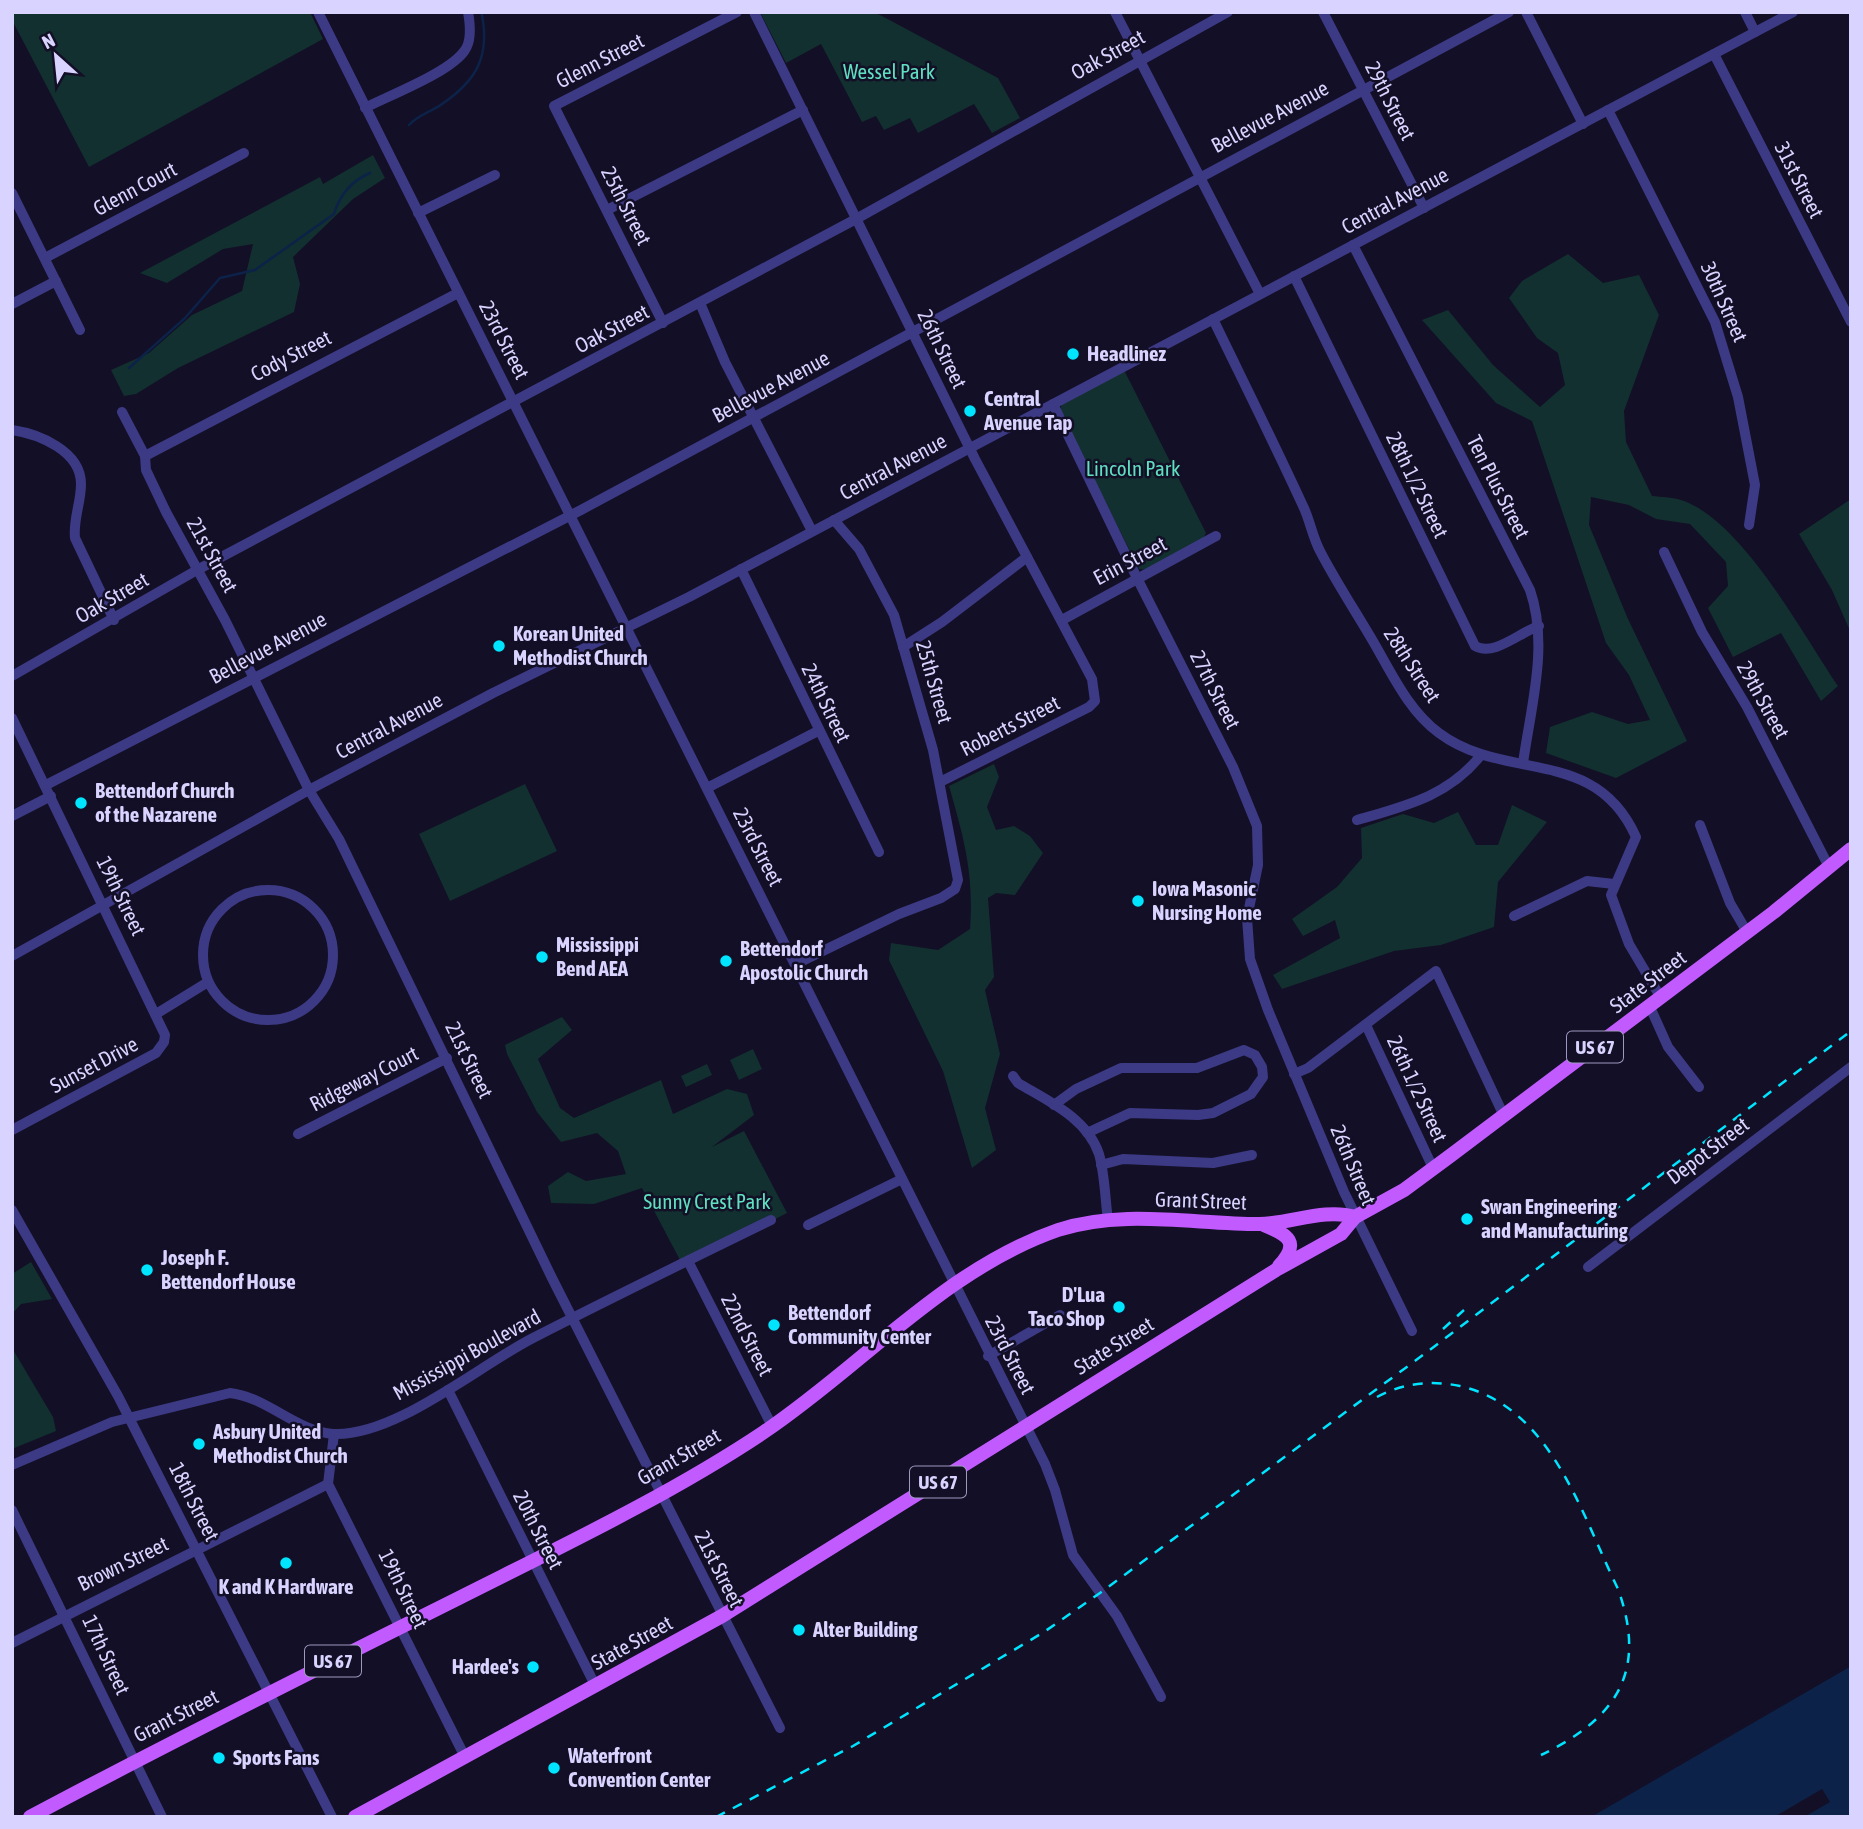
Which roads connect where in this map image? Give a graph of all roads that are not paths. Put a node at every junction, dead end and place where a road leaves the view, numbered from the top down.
1 (318, 12) edge
2 (468, 12) edge
3 (737, 12) edge
4 (754, 12) edge
5 (1115, 12) edge
6 (1228, 12) edge
7 (1323, 12) edge
8 (1509, 12) edge
9 (1526, 12) edge
10 (1745, 12) edge
11 (1793, 12) edge
12 (1755, 32) junction
13 (1713, 54) junction
14 (1139, 60) junction
15 (1362, 89) junction
16 (554, 106) joint
17 (365, 108) junction
18 (803, 110) junction
19 (1608, 110) junction
20 (1583, 124) junction
21 (244, 153) dead end
22 (495, 175) dead end
23 (1199, 177) junction
24 (12, 193) edge
25 (1424, 208) junction
26 (607, 210) junction
27 (418, 213) junction
28 (856, 219) junction
29 (1353, 245) junction
30 (45, 258) junction
31 (1294, 276) junction
32 (56, 281) junction
33 (458, 293) junction
34 (1260, 295) junction
35 (700, 303) junction
36 (12, 304) edge
37 (1213, 319) junction
38 (663, 323) junction
39 (1851, 323) edge
40 (80, 330) dead end
41 (914, 334) junction
42 (513, 402) junction
43 (1053, 404) junction
44 (122, 412) dead end
45 (754, 417) junction
46 (12, 430) edge
47 (970, 448) junction
48 (145, 456) junction
49 (570, 514) junction
50 (834, 520) junction
51 (1749, 525) dead end
52 (812, 531) junction
53 (1216, 536) dead end
54 (1664, 552) dead end
55 (1027, 557) junction
56 (741, 569) junction
57 (197, 570) junction
58 (1137, 579) junction
59 (114, 620) junction
60 (1062, 620) junction
61 (626, 626) junction
62 (1539, 626) junction
63 (903, 647) junction
64 (12, 676) edge
65 (253, 677) junction
66 (1095, 701) joint
67 (12, 718) edge
68 (818, 731) junction
69 (1480, 755) junction
70 (1523, 762) junction
71 (940, 782) junction
72 (707, 789) junction
73 (309, 790) junction
74 (48, 791) junction
75 (12, 816) edge
76 (1357, 820) dead end
77 (1700, 825) dead end
78 (1851, 849) edge
79 (879, 852) dead end
80 (1829, 867) junction
81 (1614, 884) junction
82 (104, 906) junction
83 (1514, 916) dead end
84 (1747, 932) junction
85 (12, 956) edge
86 (796, 964) junction
87 (208, 982) junction
88 (1656, 1002) junction
89 (1268, 1010) joint
90 (156, 1014) junction
91 (1366, 1025) junction
92 (156, 1053) joint
93 (447, 1058) junction
94 (1851, 1067) edge
95 (1294, 1074) junction
96 (1013, 1076) dead end
97 (1699, 1087) dead end
98 (1054, 1105) junction
99 (1504, 1116) junction
100 (12, 1130) edge
101 (1087, 1133) junction
102 (298, 1134) dead end
103 (1252, 1155) dead end
104 (1101, 1165) junction
105 (1433, 1168) junction
106 (902, 1179) junction
107 (12, 1210) edge
108 (1354, 1217) junction
109 (771, 1220) dead end
110 (1108, 1220) junction
111 (1262, 1224) junction
112 (808, 1225) dead end
113 (688, 1261) junction
114 (1588, 1267) dead end
115 (1276, 1270) junction
116 (953, 1285) junction
117 (1060, 1315) dead end
118 (574, 1319) junction
119 (1412, 1331) dead end
120 (988, 1356) junction
121 (448, 1390) junction
122 (129, 1417) junction
123 (772, 1426) junction
124 (1025, 1427) junction
125 (334, 1434) junction
126 (12, 1465) edge
127 (328, 1484) junction
128 (659, 1493) junction
129 (12, 1510) edge
130 (196, 1549) junction
131 (532, 1562) junction
132 (65, 1614) junction
133 (722, 1616) junction
134 (400, 1627) junction
135 (12, 1643) edge
136 (596, 1686) junction
137 (269, 1693) junction
138 (1161, 1697) dead end
139 (780, 1728) dead end
140 (465, 1758) junction
141 (135, 1760) junction
142 (30, 1817) edge
143 (162, 1817) edge
144 (332, 1817) edge
145 (355, 1817) edge

1 - 17 street, 23rd Street
2 - 17 street
3 - 16 street, Glenn Street
4 - 18 street, 26th Street
5 - 14 street
6 - 14 street, Oak Street
7 - 15 street, 29th Street
8 - 15 street, Bellevue Avenue
9 - 20 street
10 - 12 street
11 - 12 street, Central Avenue
12 - 13 street, Central Avenue
13 - 19 street, Central Avenue
13 - 39 street, 31st Street
14 - 23 street
14 - 28 street, Oak Street
15 - 23 street, Bellevue Avenue
15 - 25 street, 29th Street
16 - 26 street, 25th Street
17 - 27 street, 23rd Street
18 - 26 street
18 - 28 street, 26th Street
19 - 20 street, Central Avenue
19 - 51 street, 30th Street
20 - 25 street, Central Avenue
21 - 30 street, Glenn Court
22 - 27 street
23 - 34 street
23 - 41 street, Bellevue Avenue
24 - 30 street
25 - 29 street, Central Avenue
26 - 38 street, 25th Street
27 - 33 street, 23rd Street
28 - 35 street, Oak Street
28 - 41 street, 26th Street
29 - 31 street, Central Avenue
29 - 62 street, Ten Plus Street
30 - 32 street
31 - 34 street, Central Avenue
31 - 62 street, 28th 1/2 Street
32 - 36 street
32 - 40 street
33 - 42 street, 23rd Street
33 - 48 street, Cody Street
34 - 37 street, Central Avenue
35 - 38 street, Oak Street
35 - 45 street
37 - 43 street, Central Avenue
37 - 69 street, 28th Street
38 - 42 street, Oak Street
41 - 45 street, Bellevue Avenue
41 - 47 street, 26th Street
42 - 49 street, 23rd Street
42 - 57 street, Oak Street
43 - 47 street, Central Avenue
43 - 58 street, 27th Street
44 - 48 street, 21st Street
45 - 49 street, Bellevue Avenue
45 - 52 street
46 - 59 street
47 - 50 street, Central Avenue
47 - 55 street, 26th Street
48 - 57 street, 21st Street
49 - 61 street, 23rd Street
49 - 65 street, Bellevue Avenue
50 - 52 street, Central Avenue
50 - 63 street, 25th Street
52 - 56 street, Central Avenue
53 - 58 street, Erin Street
54 - 80 street, 29th Street
55 - 60 street, 26th Street
55 - 63 street
56 - 61 street, Central Avenue
56 - 68 street, 24th Street
57 - 59 street, Oak Street
57 - 65 street, 21st Street
58 - 60 street, Erin Street
58 - 89 street, 27th Street
59 - 64 street, Oak Street
60 - 66 street, 26th Street
61 - 72 street, 23rd Street
61 - 73 street, Central Avenue
62 - 70 street, Ten Plus Street
63 - 71 street, 25th Street
65 - 73 street, 21st Street
65 - 74 street, Bellevue Avenue
66 - 71 street, Roberts Street
67 - 74 street, 19th Street
68 - 72 street
68 - 79 street, 24th Street
69 - 70 street, 28th Street
69 - 76 street
70 - 81 street, 28th Street
71 - 86 street, 25th Street
72 - 86 street, 23rd Street
73 - 82 street, Central Avenue
73 - 93 street, 21st Street
74 - 75 street, Bellevue Avenue
74 - 82 street, 19th Street
77 - 84 street
78 - 80 main road, State Street / US 67
80 - 84 main road, State Street / US 67
81 - 83 street
81 - 88 street
82 - 85 street, Central Avenue
82 - 90 street, 19th Street
84 - 88 main road, State Street / US 67
86 - 106 street, 23rd Street
87 - 87 street
87 - 90 street
88 - 97 street
88 - 99 main road, State Street / US 67
89 - 95 street, 26th Street
90 - 92 street, 19th Street
91 - 95 street
91 - 99 street
91 - 105 street, 26th 1/2 Street
92 - 100 street, Sunset Drive
93 - 102 street, Ridgeway Court
93 - 118 street, 21st Street
94 - 114 street, Depot Street
95 - 108 street, 26th Street
96 - 98 street
98 - 101 street
98 - 101 street
99 - 105 main road, State Street / US 67
101 - 104 street
103 - 104 street
104 - 110 street
105 - 108 main road, State Street / US 67
106 - 112 street
106 - 116 street, 23rd Street
107 - 122 street, 18th Street
108 - 111 main road, Grant Street / US 67
108 - 115 main road, State Street / US 67
108 - 119 street, 26th Street
109 - 113 street, Mississippi Boulevard
110 - 111 main road, Grant Street / US 67
110 - 116 main road, Grant Street / US 67
111 - 115 main road
113 - 118 street, Mississippi Boulevard
113 - 123 street, 22nd Street
115 - 124 main road, State Street / US 67
116 - 120 street, 23rd Street
116 - 123 main road, Grant Street / US 67
117 - 120 street
118 - 121 street, Mississippi Boulevard
118 - 128 street, 21st Street
120 - 124 street, 23rd Street
121 - 125 street, Mississippi Boulevard
121 - 131 street, 20th Street
122 - 125 street
122 - 126 street
122 - 130 street, 18th Street
123 - 128 main road, Grant Street / US 67
124 - 133 main road, State Street / US 67
124 - 138 street, 23rd Street
125 - 127 street
127 - 130 street, Brown Street
127 - 134 street, 19th Street
128 - 131 main road, Grant Street / US 67
128 - 133 street, 21st Street
129 - 132 street, 17th Street
130 - 132 street, Brown Street
130 - 137 street, 18th Street
131 - 134 main road, Grant Street / US 67
131 - 136 street, 20th Street
132 - 135 street, Brown Street
132 - 141 street, 17th Street
133 - 136 main road, State Street / US 67
133 - 139 street, 21st Street
134 - 137 main road, Grant Street / US 67
134 - 140 street, 19th Street
136 - 140 main road, State Street / US 67
137 - 141 main road, Grant Street / US 67
137 - 144 street, 18th Street
140 - 145 main road, State Street / US 67
141 - 142 main road, Grant Street / US 67
141 - 143 street, 17th Street

